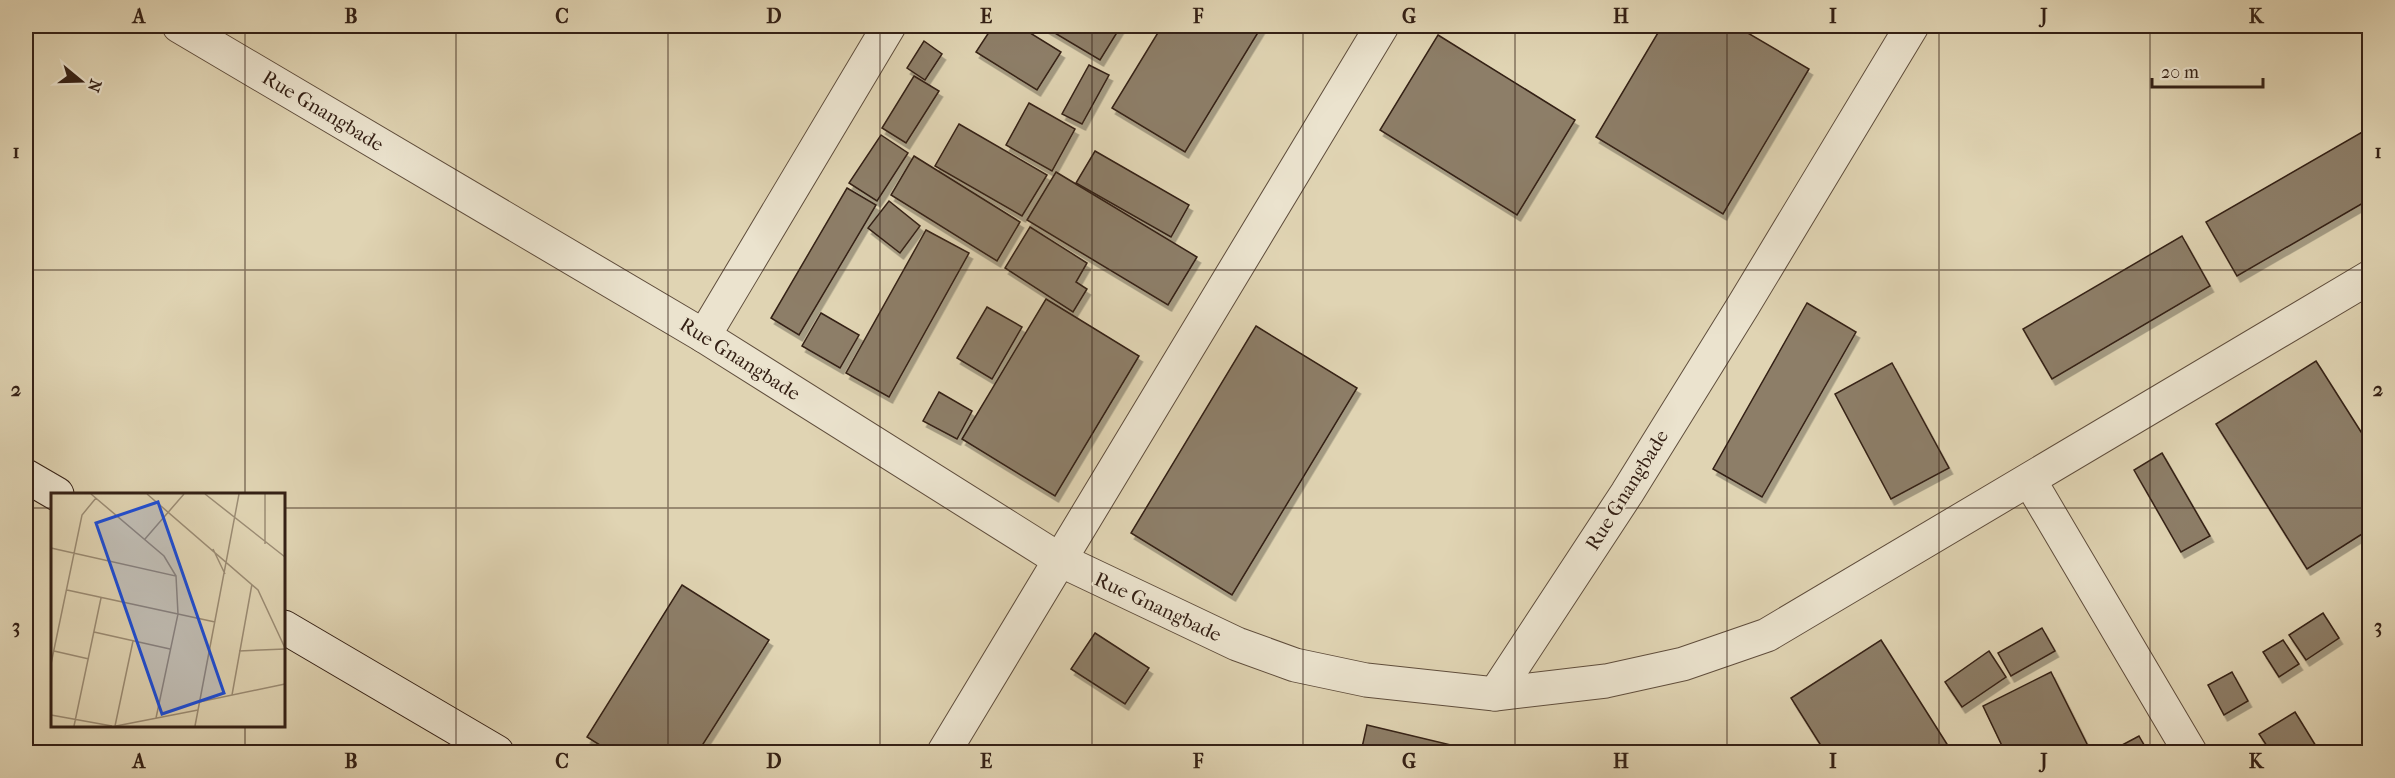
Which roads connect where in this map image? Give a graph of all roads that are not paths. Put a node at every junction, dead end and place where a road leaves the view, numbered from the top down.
1 (179, 26) edge
2 (889, 26) edge
3 (1382, 26) edge
4 (1912, 26) edge
5 (2370, 277) edge
6 (704, 336) junction
7 (26, 476) edge
8 (2030, 481) junction
9 (54, 493) edge
10 (1060, 560) junction
11 (285, 628) edge
12 (1495, 694) junction
13 (497, 753) edge
14 (944, 753) edge
15 (2190, 753) edge

1 - 6 street, Rue Gnangbade
2 - 6 street
3 - 10 street
4 - 12 street, Rue Gnangbade
5 - 8 street
6 - 10 street, Rue Gnangbade
7 - 9 street
8 - 12 street
8 - 15 street
10 - 12 street, Rue Gnangbade
10 - 14 street
11 - 13 street

